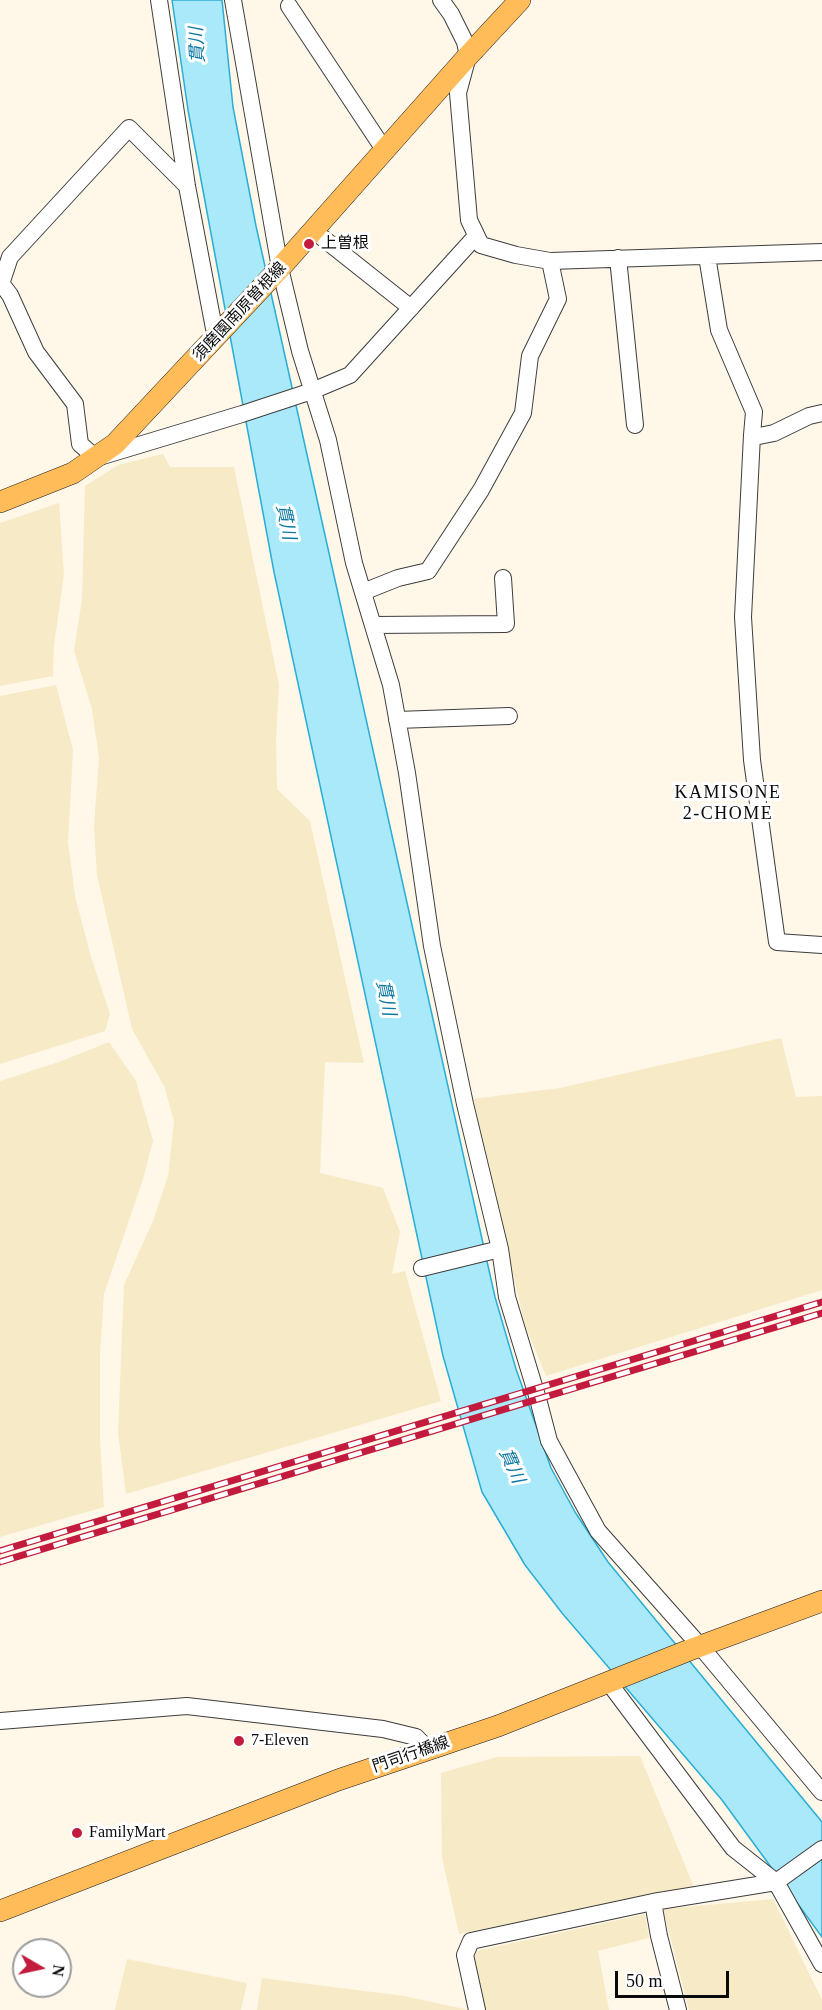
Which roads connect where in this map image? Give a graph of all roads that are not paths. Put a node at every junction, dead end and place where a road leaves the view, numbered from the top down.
1 (159, 0) edge
2 (233, 0) edge
3 (441, 0) edge
4 (520, 0) edge
5 (289, 6) dead end
6 (468, 56) junction
7 (385, 151) junction
8 (187, 186) junction
9 (314, 231) junction
10 (476, 236) junction
11 (822, 252) edge
12 (707, 256) junction
13 (618, 258) junction
14 (550, 261) junction
15 (278, 271) junction
16 (1, 283) edge
17 (411, 308) junction
18 (219, 335) junction
19 (308, 392) junction
20 (822, 413) edge
21 (635, 425) dead end
22 (752, 435) junction
23 (96, 458) junction
24 (0, 502) edge
25 (503, 578) dead end
26 (363, 592) junction
27 (373, 626) junction
28 (509, 716) dead end
29 (397, 720) junction
30 (822, 945) edge
31 (496, 1251) junction
32 (422, 1268) dead end
33 (822, 1601) edge
34 (694, 1649) junction
35 (613, 1681) junction
36 (0, 1721) edge
37 (428, 1749) junction
38 (822, 1792) edge
39 (822, 1849) edge
40 (776, 1882) junction
41 (652, 1902) junction
42 (0, 1911) edge
43 (822, 1965) edge
44 (477, 2010) edge
45 (678, 2010) edge

1 - 8 street
2 - 15 street
3 - 6 street
4 - 6 main road, 須磨園南原曽根線
5 - 7 street
6 - 7 main road, 須磨園南原曽根線
6 - 10 street
7 - 9 main road, 須磨園南原曽根線
8 - 16 street
8 - 18 street
9 - 15 main road, 須磨園南原曽根線
9 - 17 street
10 - 14 street
10 - 17 street
11 - 12 street
12 - 13 street
12 - 22 street
13 - 14 street
13 - 21 street
14 - 26 street
15 - 18 main road, 須磨園南原曽根線
15 - 19 street
16 - 23 street
17 - 19 street
18 - 23 main road, 須磨園南原曽根線
19 - 23 street
19 - 26 street
20 - 22 street
22 - 30 street
23 - 24 main road, 須磨園南原曽根線
25 - 27 street
26 - 27 street
27 - 29 street
28 - 29 street
29 - 31 street
31 - 32 street
31 - 34 street
33 - 34 main road, 門司行橋線
34 - 35 main road, 門司行橋線
34 - 38 street
35 - 37 main road, 門司行橋線
35 - 40 street
36 - 37 street
37 - 42 main road, 門司行橋線
39 - 40 street
40 - 41 street
40 - 43 street
41 - 44 street
41 - 45 street

